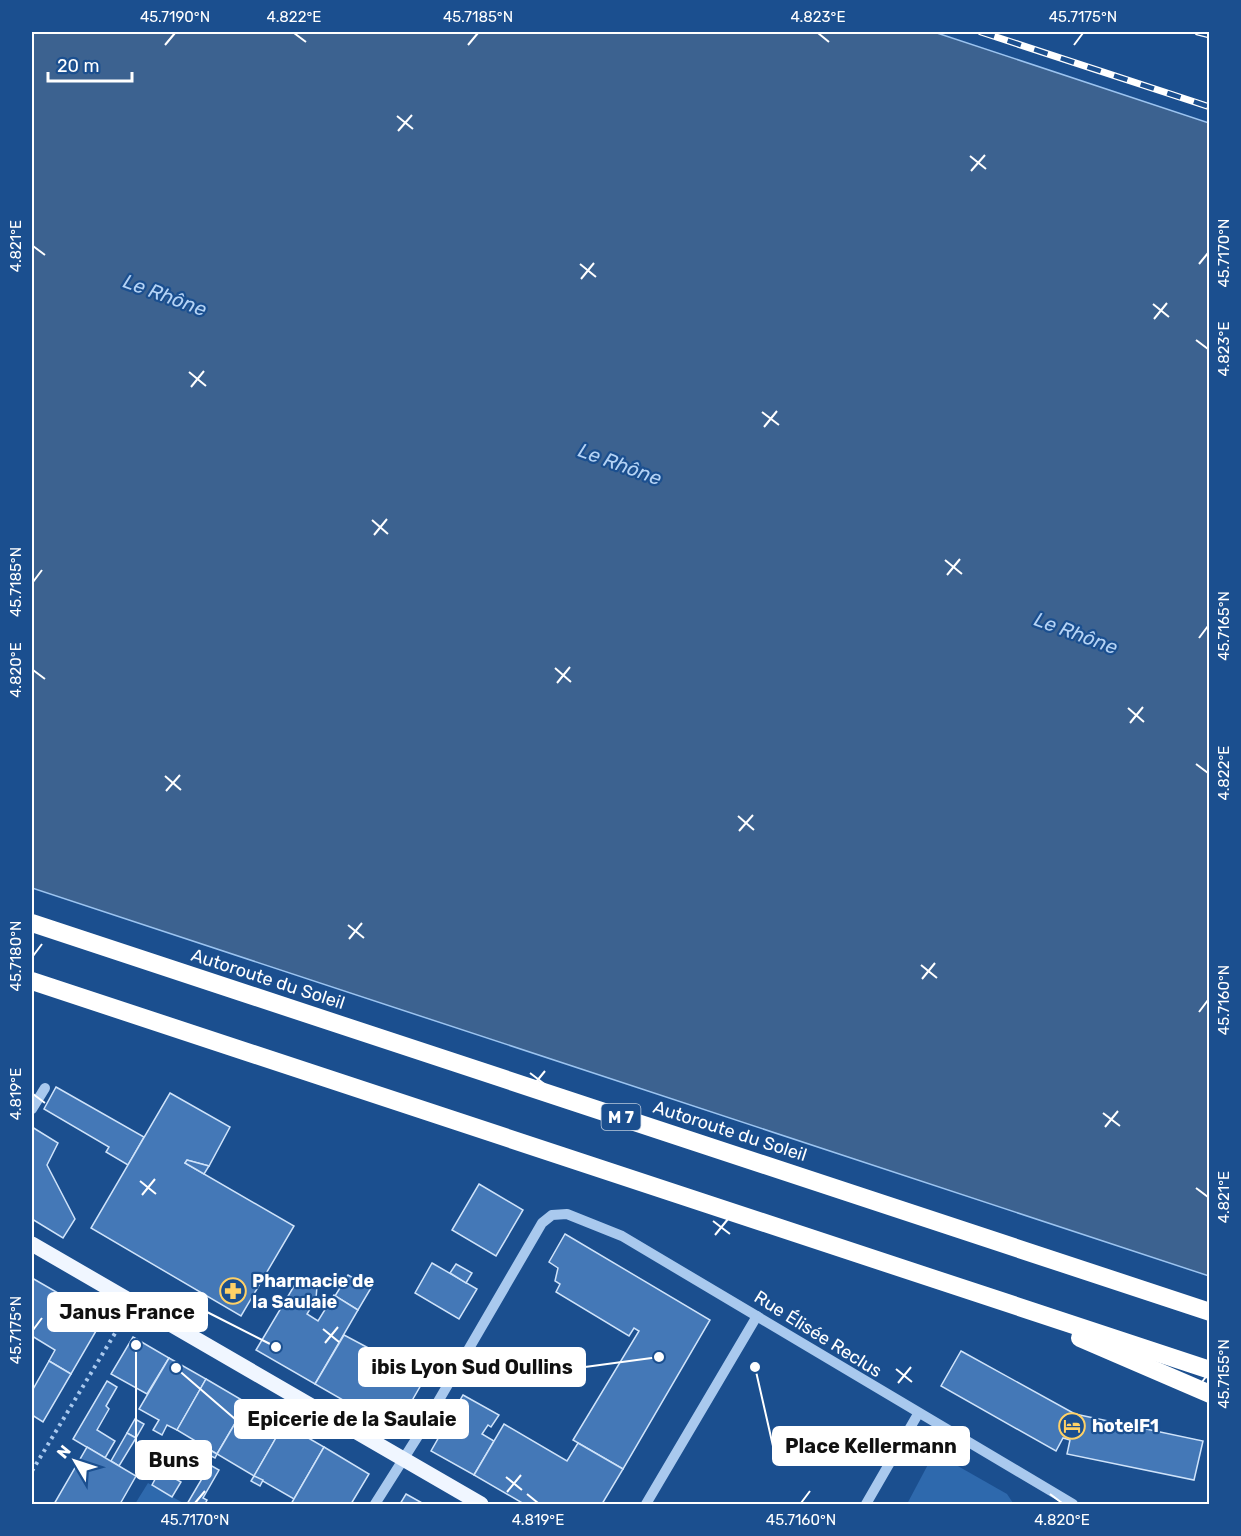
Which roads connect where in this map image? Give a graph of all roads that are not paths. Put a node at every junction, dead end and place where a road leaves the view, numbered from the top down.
1 (32, 923) edge
2 (32, 981) edge
3 (45, 1088) dead end
4 (32, 1109) edge
5 (32, 1244) edge
6 (971, 1291) junction
7 (1209, 1312) edge
8 (757, 1316) junction
9 (1209, 1370) edge
10 (1209, 1394) edge
11 (918, 1414) junction
12 (404, 1460) junction
13 (375, 1504) edge
14 (482, 1504) edge
15 (646, 1504) edge
16 (866, 1504) edge
17 (1072, 1504) edge

1 - 7 highway, Autoroute du Soleil / M 7
2 - 6 highway
3 - 4 street
5 - 12 main road
6 - 9 highway
6 - 10 highway
8 - 11 street, Rue Élisée Reclus
8 - 12 street, Rue Élisée Reclus
8 - 15 street
11 - 16 street
11 - 17 street, Rue Élisée Reclus
12 - 13 street
12 - 14 main road

